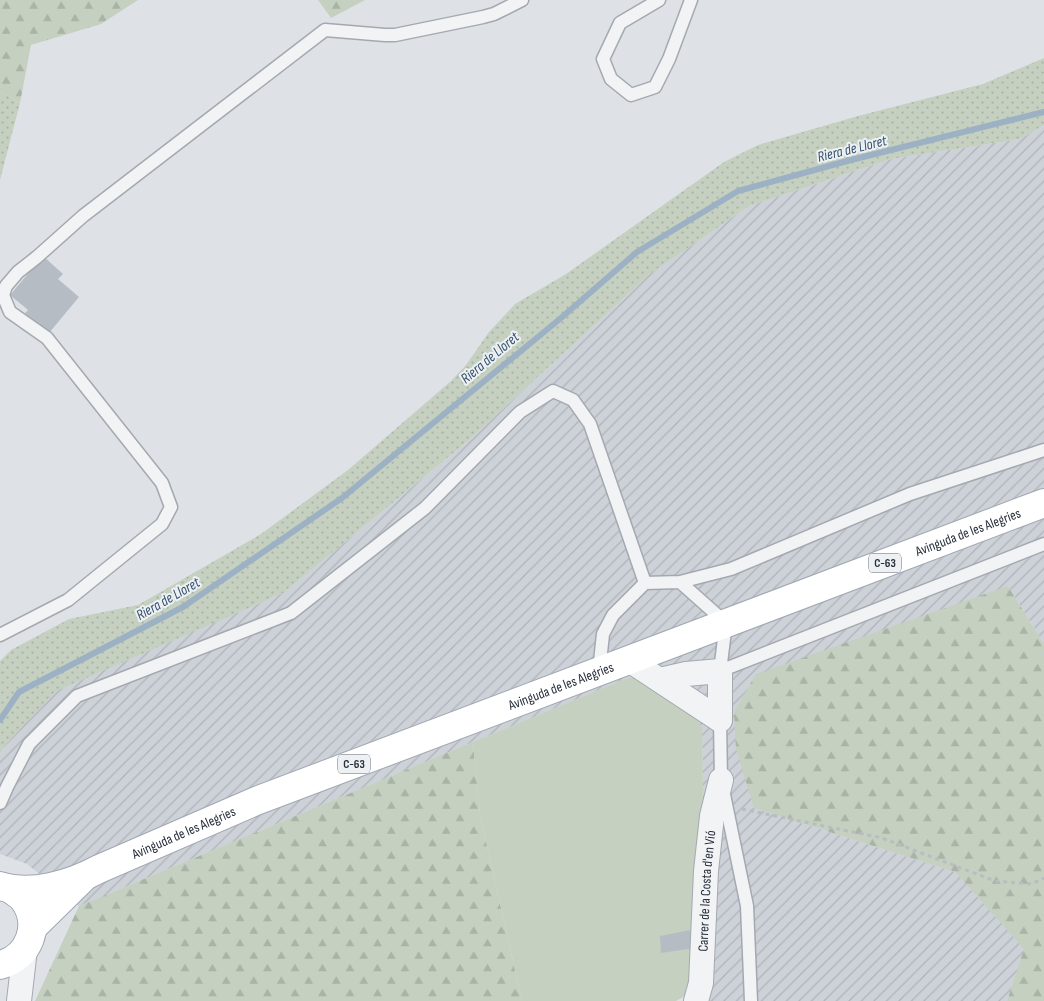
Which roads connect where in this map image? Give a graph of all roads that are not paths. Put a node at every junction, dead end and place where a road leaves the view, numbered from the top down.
1 (522, 0) edge
2 (659, 0) edge
3 (691, 0) edge
4 (1044, 450) edge
5 (1044, 503) edge
6 (1044, 544) edge
7 (680, 582) junction
8 (645, 583) junction
9 (726, 623) junction
10 (0, 635) edge
11 (629, 660) junction
12 (599, 671) junction
13 (720, 671) junction
14 (660, 680) junction
15 (720, 720) junction
16 (721, 780) junction
17 (0, 803) edge
18 (83, 878) junction
19 (3, 886) edge
20 (29, 938) junction
21 (0, 965) edge
22 (19, 1001) edge
23 (696, 1001) edge
24 (751, 1001) edge

1 - 10 lane
2 - 3 lane
4 - 7 lane
5 - 9 main road, Avinguda de les Alegries / C-63
6 - 13 lane
7 - 8 lane
7 - 9 lane
8 - 12 lane
8 - 17 lane
9 - 11 main road, Avinguda de les Alegries / C-63
9 - 13 lane
11 - 12 main road, Avinguda de les Alegries / C-63
11 - 14 street
12 - 18 main road, Avinguda de les Alegries / C-63
13 - 14 street
13 - 15 street
14 - 15 street
15 - 16 lane
16 - 23 street, Carrer de la Costa d'en Vió
16 - 24 lane
18 - 19 main road, C-63
18 - 20 main road, C-63
19 - 20 main road
20 - 21 main road
20 - 22 street

